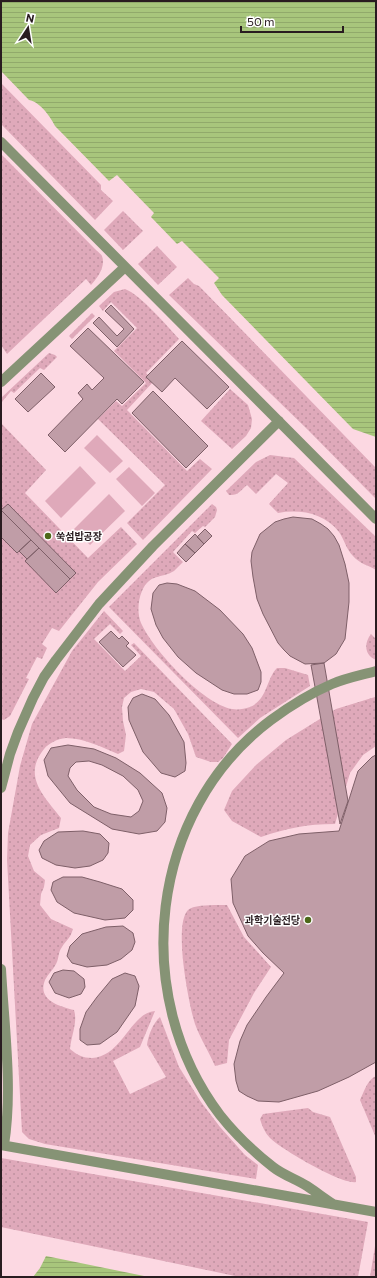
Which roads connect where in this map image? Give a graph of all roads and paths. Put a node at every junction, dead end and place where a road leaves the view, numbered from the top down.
1 (1, 142) edge
2 (125, 268) junction
3 (1, 382) edge
4 (278, 421) junction
5 (376, 519) edge
6 (376, 671) edge
7 (1, 788) edge
8 (1, 969) edge
9 (2, 1145) edge
10 (333, 1204) junction
11 (376, 1212) edge

1 - 2 street
2 - 3 street
2 - 4 street
4 - 5 street
4 - 7 street
6 - 10 street
8 - 9 street
9 - 10 street
10 - 11 street

